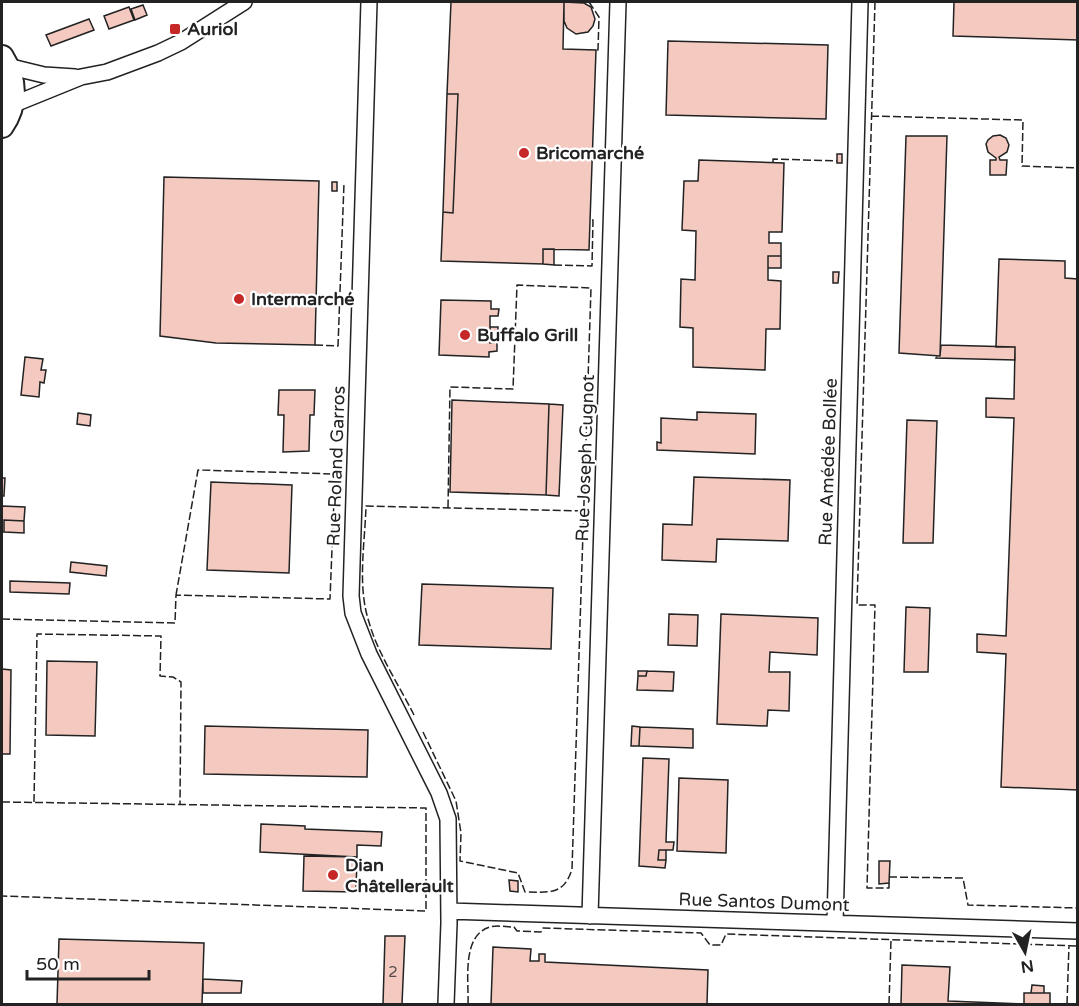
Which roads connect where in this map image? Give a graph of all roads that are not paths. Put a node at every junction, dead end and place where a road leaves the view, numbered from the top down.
1 (244, 2) edge
2 (369, 2) edge
3 (618, 2) edge
4 (860, 2) edge
5 (4, 61) edge
6 (81, 77) junction
7 (12, 105) junction
8 (2, 126) edge
9 (449, 911) junction
10 (590, 916) junction
11 (835, 923) junction
12 (1077, 931) edge
13 (446, 1005) edge

1 - 6 street
2 - 9 street, Rue Roland Garros
3 - 10 street, Rue Joseph Cugnot
4 - 11 street, Rue Amédée Bollée
5 - 6 street
5 - 7 main road
6 - 7 street
7 - 8 main road
9 - 10 street, Rue Santos Dumont
9 - 13 street, Rue Roland Garros
10 - 11 street, Rue Santos Dumont
11 - 12 street, Rue Santos Dumont

